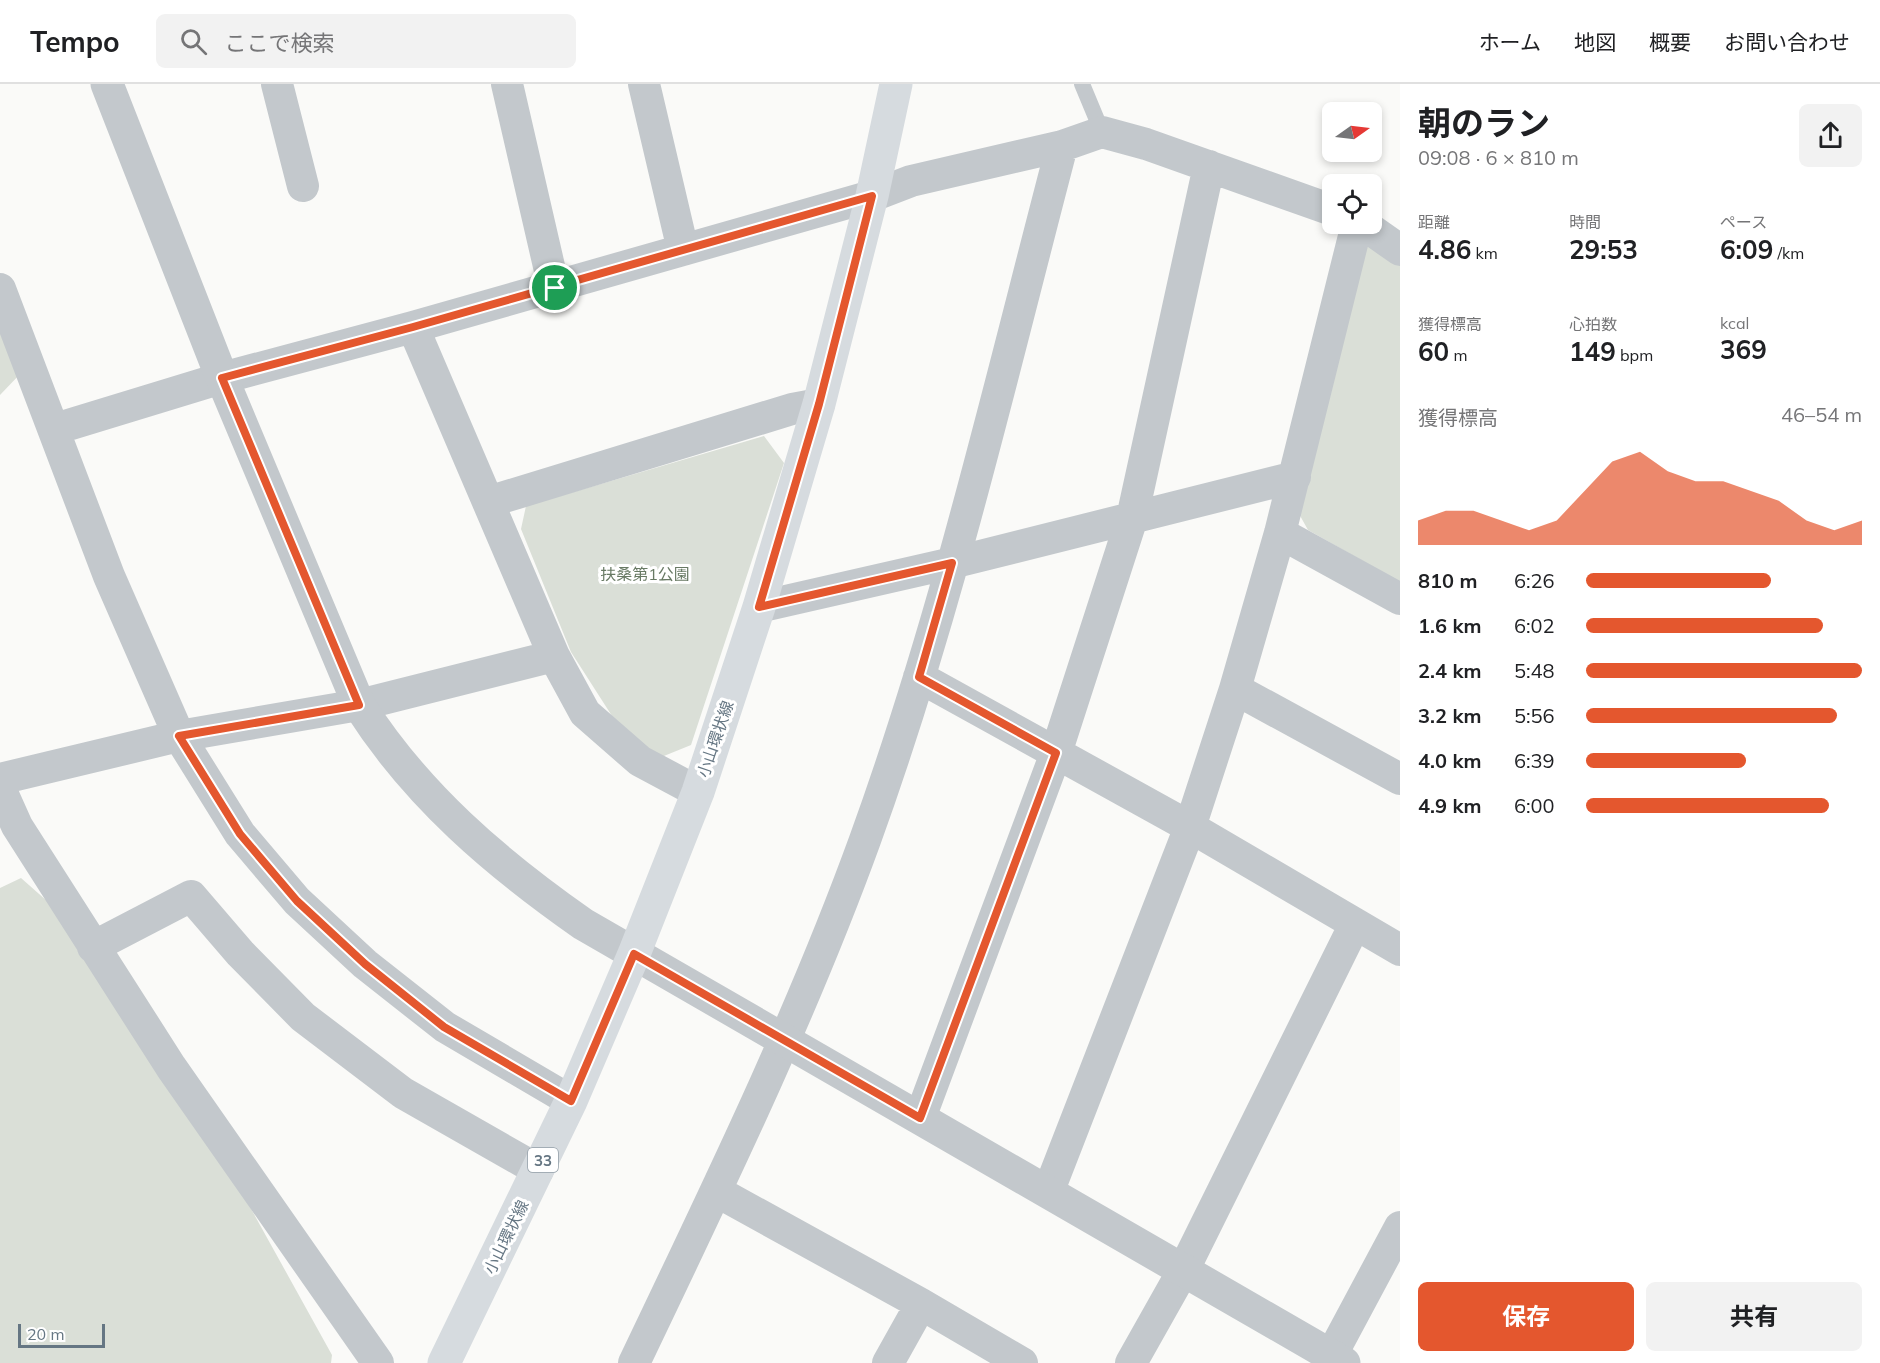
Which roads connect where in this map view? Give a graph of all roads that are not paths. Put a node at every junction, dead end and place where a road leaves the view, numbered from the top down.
1 (107, 84) edge
2 (277, 84) edge
3 (507, 84) edge
4 (644, 84) edge
5 (896, 84) edge
6 (1082, 84) edge
7 (1102, 132) junction
8 (1062, 146) junction
9 (1209, 166) junction
10 (303, 186) dead end
11 (872, 196) junction
12 (1322, 206) edge
13 (1355, 234) edge
14 (1378, 234) edge
15 (683, 250) junction
16 (1400, 250) edge
17 (555, 288) junction
18 (0, 289) edge
19 (413, 327) junction
20 (222, 378) junction
21 (819, 404) junction
22 (55, 429) junction
23 (1295, 477) junction
24 (488, 502) junction
25 (1132, 519) junction
26 (1280, 533) junction
27 (952, 563) junction
28 (1400, 599) edge
29 (759, 607) junction
30 (554, 656) junction
31 (919, 677) junction
32 (1235, 689) junction
33 (359, 705) junction
34 (179, 736) junction
35 (1056, 753) junction
36 (1400, 778) edge
37 (0, 779) edge
38 (0, 788) edge
39 (698, 792) junction
40 (1190, 827) junction
41 (1355, 924) junction
42 (93, 947) junction
43 (1400, 950) edge
44 (634, 954) junction
45 (786, 1041) junction
46 (571, 1101) junction
47 (920, 1118) junction
48 (538, 1170) junction
49 (1049, 1190) junction
50 (716, 1191) junction
51 (1400, 1227) edge
52 (1184, 1269) junction
53 (921, 1304) junction
54 (1337, 1359) edge
55 (378, 1363) edge
56 (444, 1363) edge
57 (634, 1363) edge
58 (888, 1363) edge
59 (1022, 1363) edge
60 (1131, 1363) edge

1 - 20 street
2 - 10 street
3 - 17 street
4 - 15 street
5 - 11 main road, 小山環状線 / 33
6 - 7 lane
7 - 8 street
7 - 9 street
8 - 11 street
8 - 27 street
9 - 12 street
9 - 25 street
11 - 15 street
11 - 21 main road, 小山環状線 / 33
13 - 23 street
14 - 16 street
15 - 17 street
17 - 19 street
18 - 22 street
19 - 20 street
19 - 24 street
20 - 22 street
20 - 33 street
21 - 24 street
21 - 29 main road, 小山環状線 / 33
22 - 34 street
23 - 25 street
23 - 26 street
24 - 30 street
25 - 27 street
25 - 35 street
26 - 28 street
26 - 32 street
27 - 29 street
27 - 31 street
29 - 39 main road, 小山環状線 / 33
30 - 33 street
30 - 39 street
31 - 35 street
31 - 45 street
32 - 36 street
32 - 40 street
33 - 34 street
33 - 44 street
34 - 37 street
34 - 46 street
35 - 40 street
35 - 47 street
38 - 42 street
39 - 44 main road, 小山環状線 / 33
40 - 41 street
40 - 49 street
41 - 43 street
41 - 52 street
42 - 48 street
42 - 55 street
44 - 45 street
44 - 46 main road, 小山環状線 / 33
45 - 47 street
45 - 50 street
46 - 48 main road, 小山環状線 / 33
47 - 49 street
48 - 56 main road, 小山環状線 / 33
49 - 52 street
50 - 53 street
50 - 57 street
51 - 54 street
52 - 54 street
52 - 60 street
53 - 58 street
53 - 59 street

